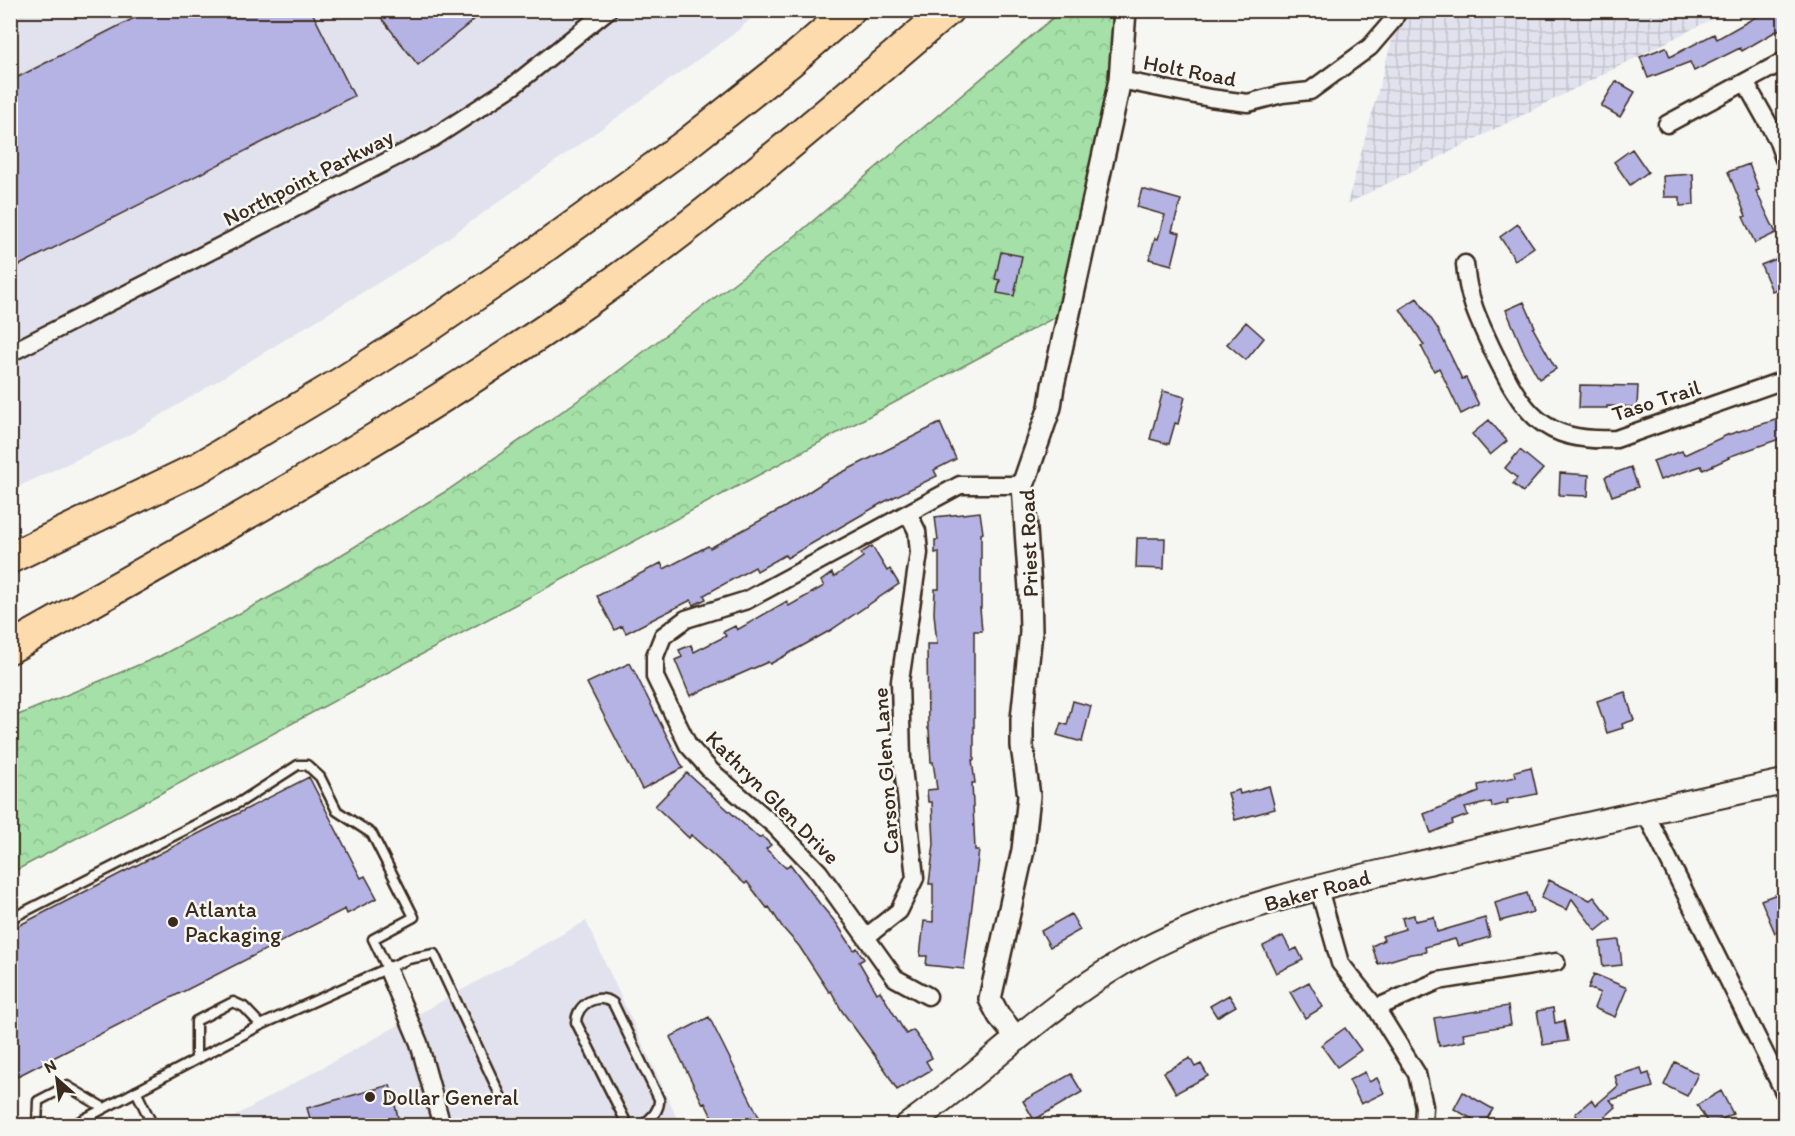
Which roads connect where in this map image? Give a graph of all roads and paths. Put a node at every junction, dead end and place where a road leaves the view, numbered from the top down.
1 (608, 10) edge
2 (850, 10) edge
3 (948, 10) edge
4 (1125, 10) edge
5 (1398, 10) edge
6 (1785, 61) edge
7 (1120, 80) junction
8 (1746, 82) junction
9 (1667, 124) dead end
10 (1785, 159) edge
11 (1465, 264) dead end
12 (10, 353) edge
13 (1785, 380) edge
14 (200, 467) junction
15 (1023, 485) junction
16 (256, 509) junction
17 (908, 513) junction
18 (10, 540) edge
19 (10, 558) edge
20 (10, 629) edge
21 (10, 648) edge
22 (1785, 782) edge
23 (1645, 812) junction
24 (1319, 889) junction
25 (10, 919) edge
26 (866, 937) junction
27 (1556, 962) dead end
28 (388, 970) junction
29 (928, 996) dead end
30 (1376, 1008) junction
31 (261, 1025) junction
32 (1017, 1038) junction
33 (196, 1059) junction
34 (136, 1091) junction
35 (1785, 1092) edge
36 (501, 1097) dead end
37 (104, 1108) junction
38 (37, 1125) edge
39 (71, 1125) edge
40 (153, 1125) edge
41 (442, 1125) edge
42 (628, 1125) edge
43 (642, 1125) edge
44 (907, 1125) edge
45 (1423, 1125) edge

1 - 12 street, Northpoint Parkway
2 - 14 highway
3 - 16 highway
4 - 7 street, Priest Road
5 - 7 street, Holt Road
6 - 8 street
7 - 15 street, Priest Road
8 - 9 street
8 - 10 street
11 - 13 street, Taso Trail
14 - 18 highway
14 - 19 highway
15 - 17 street, Kathryn Glen Drive
15 - 32 street, Priest Road
16 - 20 highway
16 - 21 highway
17 - 26 street, Carson Glen Lane
17 - 26 street, Kathryn Glen Drive
22 - 23 main road, Baker Road
23 - 24 main road, Baker Road
23 - 35 street
24 - 30 street
24 - 32 main road, Baker Road
25 - 28 lane
26 - 29 street, Kathryn Glen Drive
27 - 30 street
28 - 31 lane
28 - 36 lane
28 - 41 street
30 - 45 street
31 - 33 lane
31 - 33 lane
32 - 44 main road, Baker Road
33 - 34 lane
34 - 37 lane
34 - 40 lane
37 - 38 lane
37 - 39 lane
42 - 43 lane

